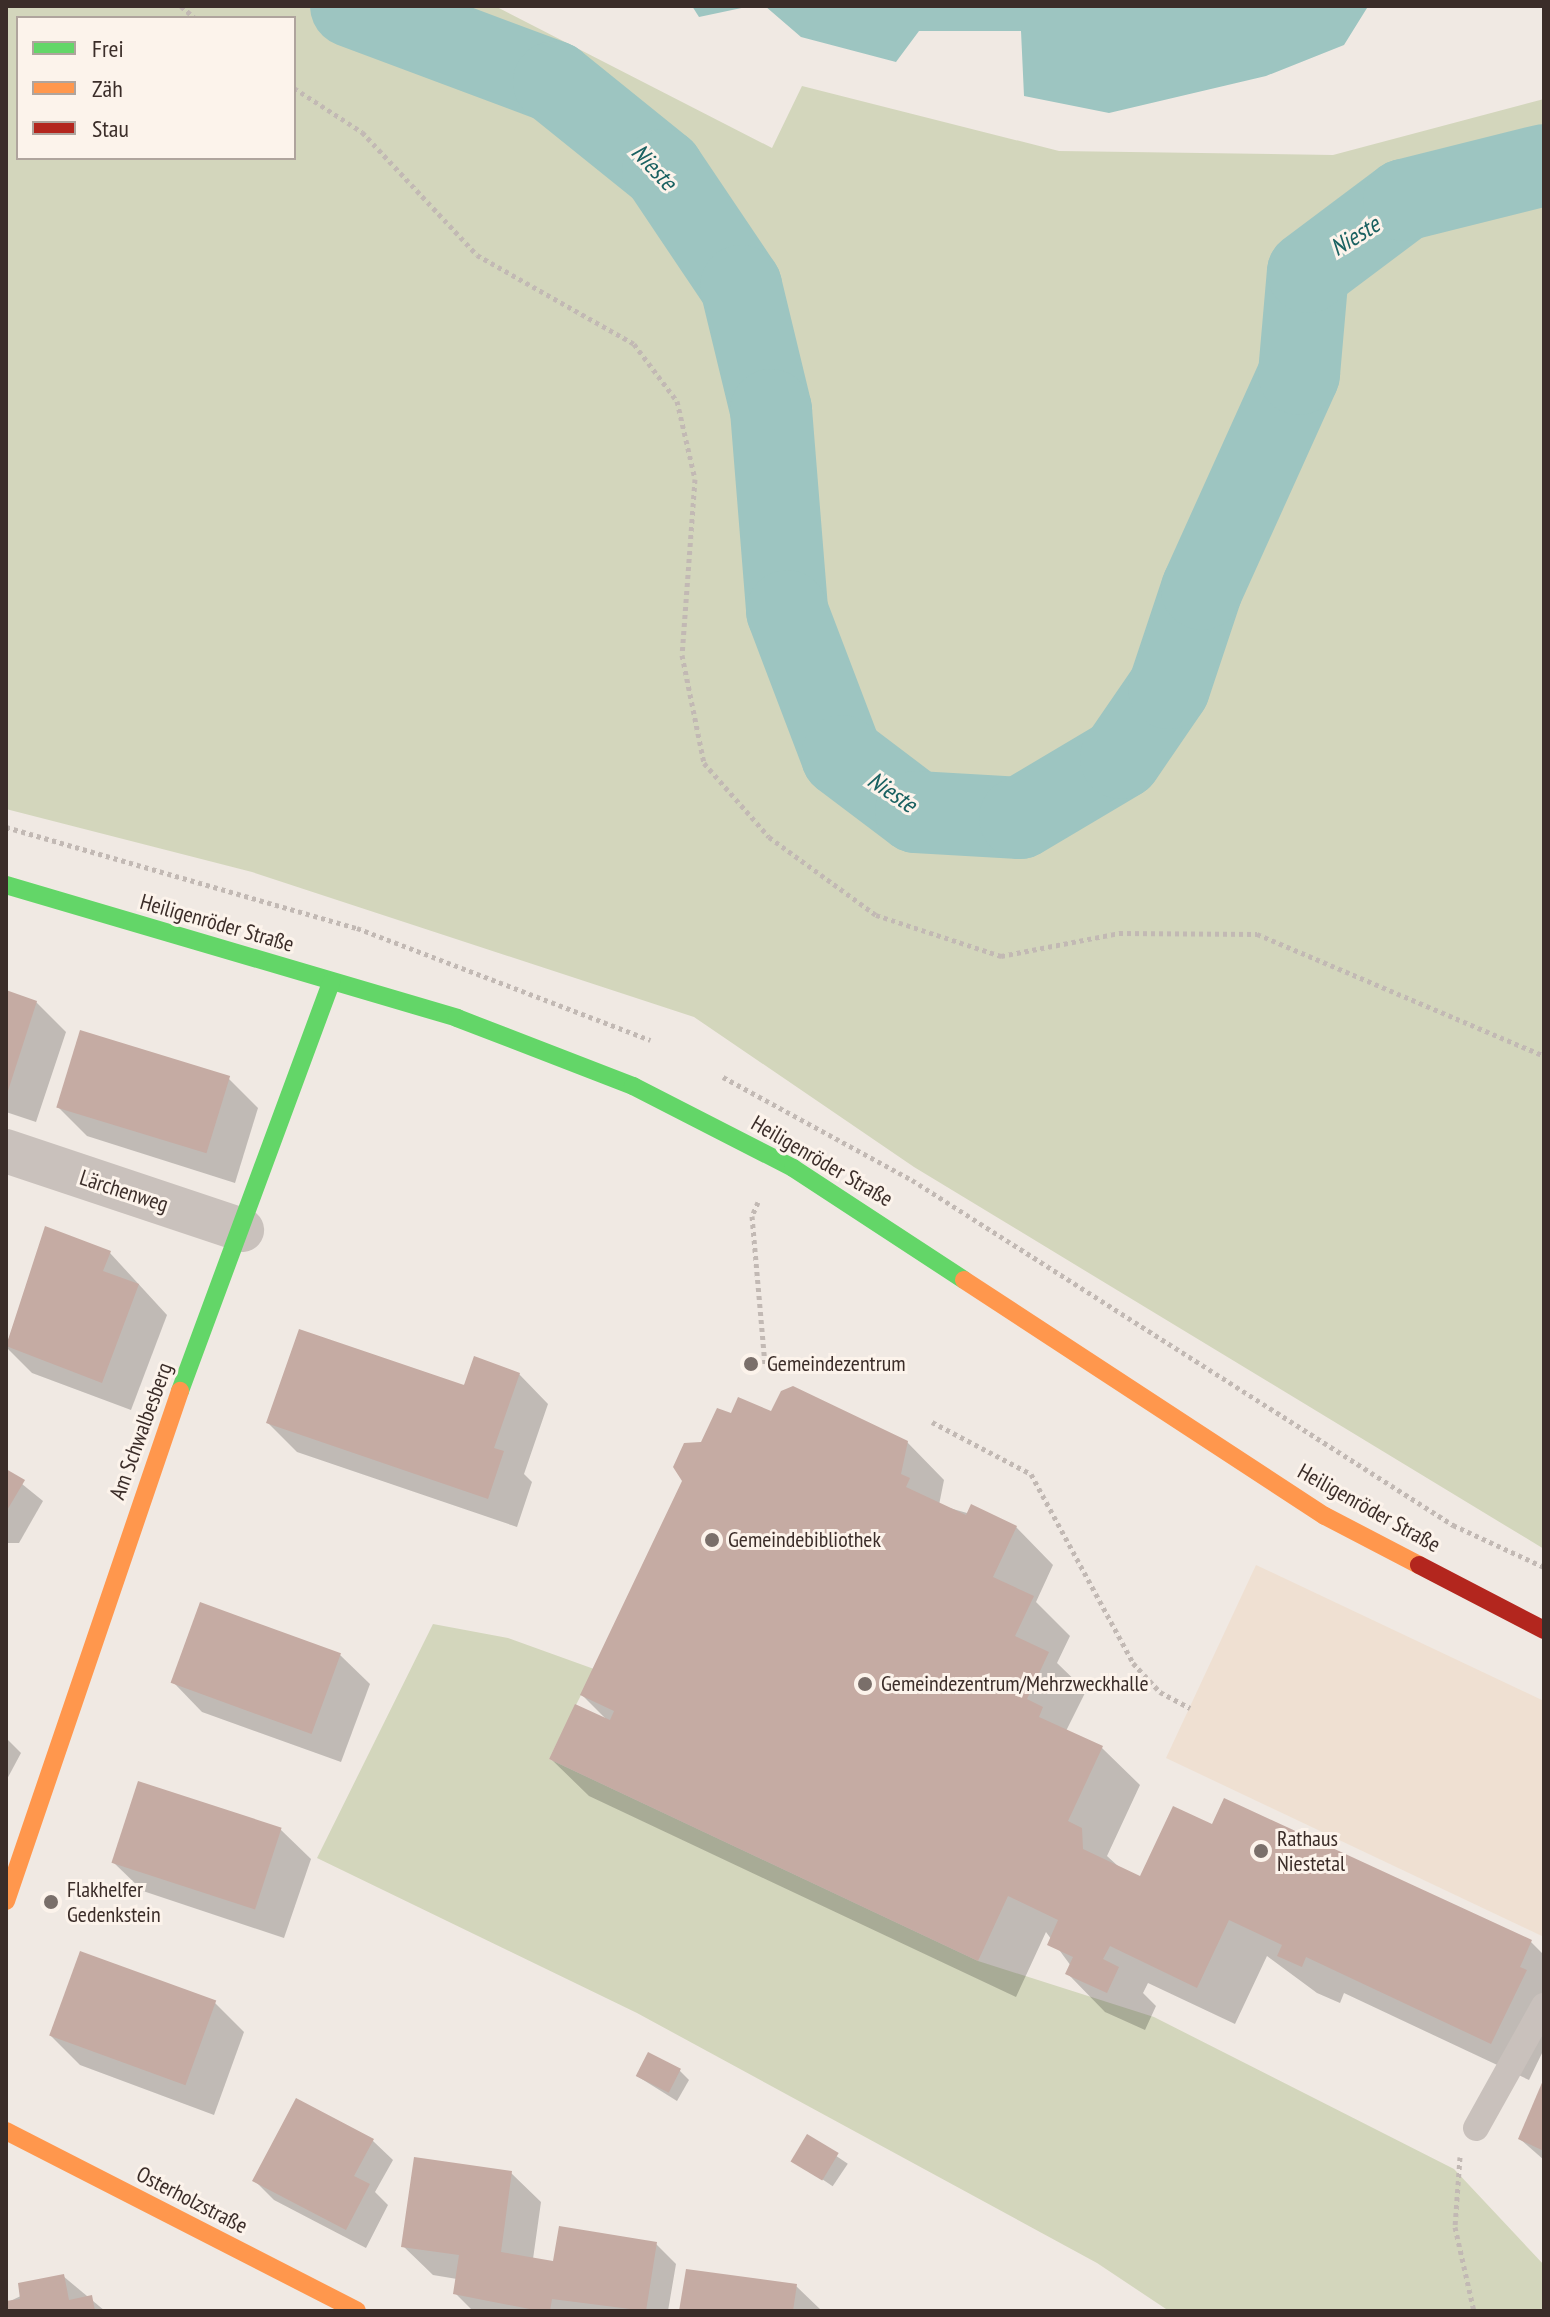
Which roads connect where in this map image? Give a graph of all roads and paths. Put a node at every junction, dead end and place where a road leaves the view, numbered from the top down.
1 (296, 89) edge
2 (6, 885) edge
3 (331, 982) junction
4 (1544, 1056) edge
5 (6, 1151) edge
6 (776, 1159) junction
7 (242, 1230) junction
8 (765, 1364) dead end
9 (932, 1422) dead end
10 (1544, 1630) edge
11 (1190, 1708) dead end
12 (6, 1901) edge
13 (1544, 2006) edge
14 (1476, 2128) joint
15 (6, 2131) edge
16 (357, 2311) edge
17 (1474, 2311) edge

1 - 4 path
2 - 3 street, Heiligenröder Straße
3 - 6 street, Heiligenröder Straße
3 - 7 street, Am Schwalbesberg
5 - 7 street, Lärchenweg
6 - 8 path
6 - 10 street, Heiligenröder Straße
7 - 12 street, Am Schwalbesberg
9 - 11 path
13 - 14 lane
14 - 17 path
15 - 16 street, Osterholzstraße

